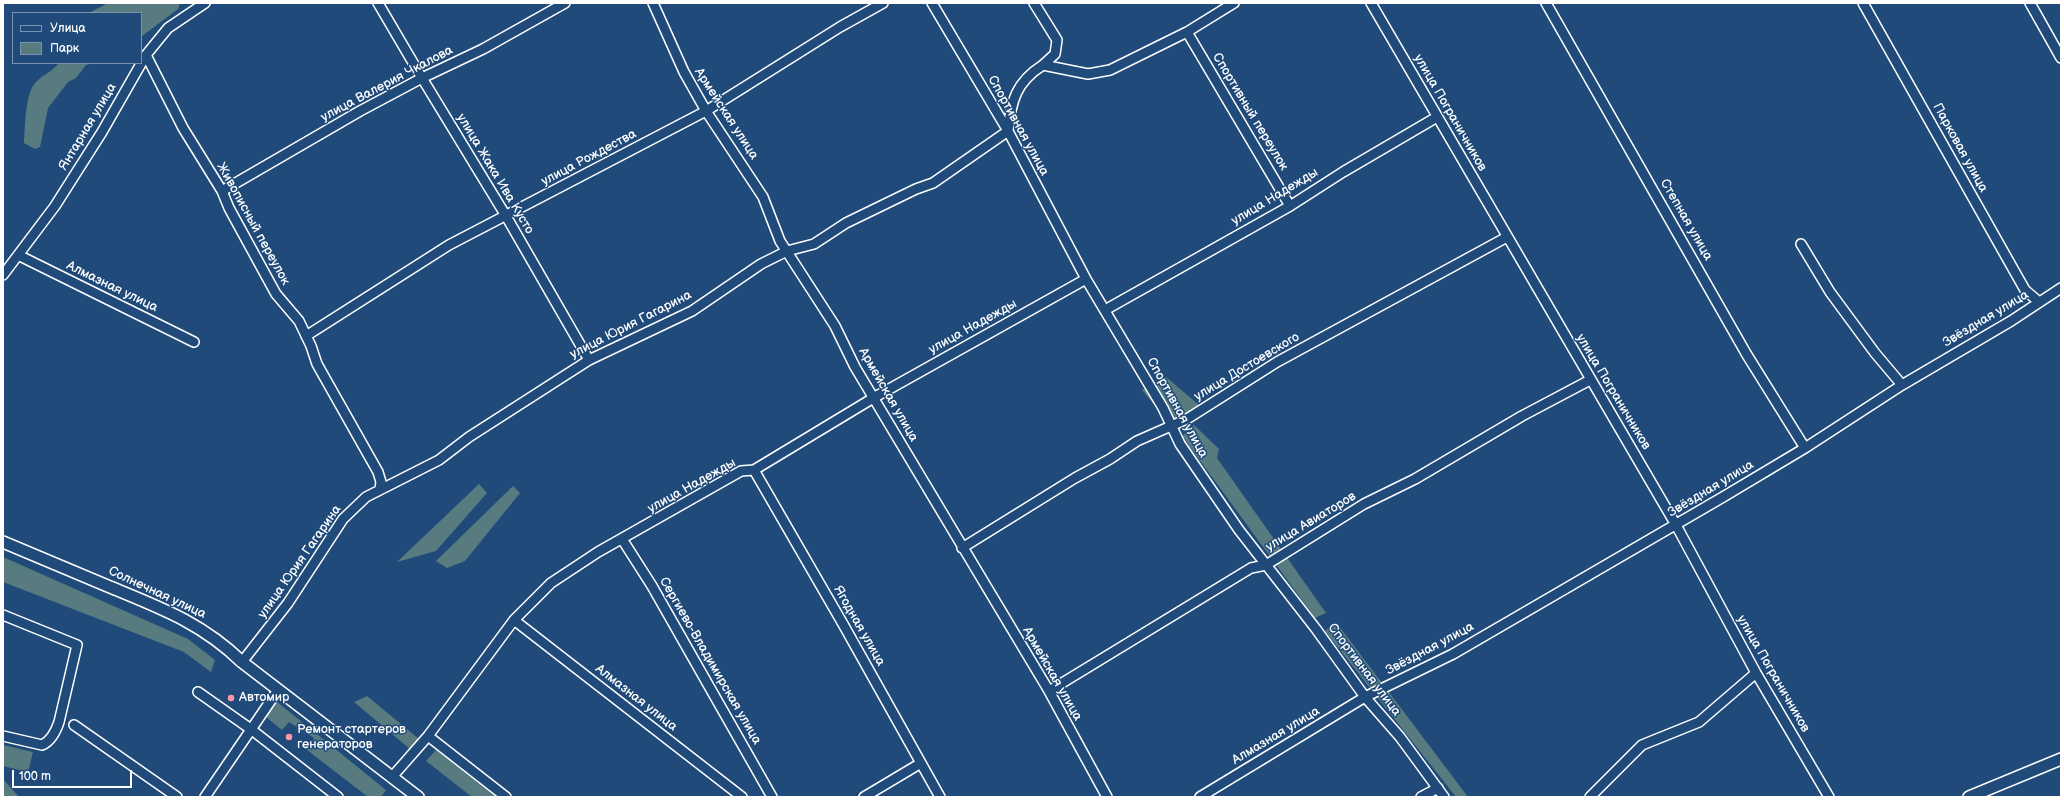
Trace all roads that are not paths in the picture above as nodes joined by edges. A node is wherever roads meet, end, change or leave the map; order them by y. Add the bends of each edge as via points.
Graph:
1 (205, 3) edge
2 (378, 3) edge
3 (565, 3) edge
4 (653, 3) edge
5 (883, 3) edge
6 (932, 3) edge
7 (1034, 3) edge
8 (1234, 3) edge
9 (1370, 3) edge
10 (1546, 3) edge
11 (1862, 3) edge
12 (2030, 3) edge
13 (1187, 32) junction
14 (146, 55) junction
15 (2061, 58) edge
16 (142, 62) edge
17 (141, 64) edge
18 (1043, 65) junction
19 (422, 78) junction
20 (706, 111) junction
21 (1437, 117) junction
22 (1008, 131) junction
23 (222, 191) junction
24 (1290, 206) junction
25 (506, 216) junction
26 (1507, 237) junction
27 (1801, 244) dead end
28 (787, 251) junction
29 (18, 255) junction
30 (3, 275) edge
31 (1086, 279) junction
32 (2061, 288) edge
33 (2039, 302) junction
34 (1105, 310) junction
35 (306, 336) junction
36 (194, 342) dead end
37 (589, 360) junction
38 (1590, 380) junction
39 (1902, 385) junction
40 (874, 397) junction
41 (1170, 426) junction
42 (1805, 448) junction
43 (754, 470) junction
44 (380, 489) junction
45 (1676, 525) junction
46 (622, 539) junction
47 (3, 542) edge
48 (962, 548) junction
49 (1266, 564) junction
50 (3, 615) edge
51 (514, 620) junction
52 (242, 662) junction
53 (1756, 673) junction
54 (278, 690) junction
55 (1049, 691) junction
56 (198, 692) dead end
57 (1365, 697) junction
58 (74, 725) dead end
59 (252, 730) junction
60 (3, 736) edge
61 (428, 736) junction
62 (2061, 759) edge
63 (921, 763) junction
64 (392, 777) junction
65 (1438, 788) junction
66 (177, 797) edge
67 (205, 797) edge
68 (338, 797) edge
69 (418, 797) edge
70 (506, 797) edge
71 (742, 797) edge
72 (772, 797) edge
73 (864, 797) edge
74 (940, 797) edge
75 (1107, 797) edge
76 (1200, 797) edge
77 (1421, 797) edge
78 (1444, 797) edge
79 (1590, 797) edge
80 (1829, 797) edge
81 (1969, 797) edge

1 - 14 street, Янтарная улица via 168,28
2 - 19 street, улица Жака Ива Кусто
3 - 19 street, улица Валерия Чкалова via 483,49
4 - 20 street, Армейская улица via 684,72
5 - 20 street, улица Рождества
6 - 22 street, Спортивная улица
7 - 18 street via 1057,40 1055,54
8 - 13 street
9 - 21 street, улица Пограничников
10 - 42 street, Степная улица via 1747,354
11 - 33 street, Парковая улица via 2025,290
12 - 15 street
13 - 18 street via 1110,70 1088,74
13 - 24 street, Спортивный переулок
14 - 16 street, Янтарная улица
14 - 23 street, Живописный переулок via 183,128
17 - 29 street, Янтарная улица via 60,200
18 - 22 street via 1030,73 1016,91 1009,115
19 - 23 street, улица Валерия Чкалова
19 - 25 street, улица Жака Ива Кусто
20 - 25 street, улица Рождества
20 - 28 street, Армейская улица via 763,197 780,241
21 - 24 street, улица Надежды
21 - 26 street, улица Пограничников
22 - 28 street, улица Юрия Гагарина via 933,183 916,188 846,223 814,244
22 - 31 street, Спортивная улица
23 - 35 street, Живописный переулок via 276,294 299,321
24 - 34 street, улица Надежды
25 - 35 street, улица Рождества via 443,249
25 - 37 street, улица Жака Ива Кусто
26 - 38 street, улица Пограничников
26 - 41 street, улица Достоевского via 1277,362 1186,419
27 - 39 street via 1830,292
28 - 37 street, улица Юрия Гагарина via 761,264 692,310
28 - 40 street, Армейская улица via 835,326 855,367
29 - 30 street, Янтарная улица
29 - 36 street, Алмазная улица
31 - 34 street, Спортивная улица
31 - 40 street, улица Надежды
32 - 33 street, Звёздная улица
33 - 39 street, Звёздная улица
34 - 41 street, Спортивная улица via 1163,408
35 - 44 street, Живописный переулок via 317,364 378,472
37 - 44 street, улица Юрия Гагарина via 469,437 439,460
38 - 45 street, улица Пограничников
38 - 49 street, улица Авиаторов via 1364,504
39 - 42 street, Звёздная улица
40 - 43 street, улица Надежды
40 - 48 street, Армейская улица
41 - 48 street, улица Достоевского via 1137,441
41 - 49 street, Спортивная улица via 1239,530
42 - 45 street, Звёздная улица
43 - 46 street, улица Надежды via 741,471
43 - 63 street, Ягодная улица
44 - 52 street, улица Юрия Гагарина via 366,497 344,519 288,603
45 - 53 street, улица Пограничников
45 - 57 street, Звёздная улица via 1453,654
46 - 51 street, улица Надежды via 551,583
46 - 72 street, Сергиево-Владимирская улица via 652,586
47 - 52 street, Солнечная улица via 200,627
48 - 55 street, Армейская улица
49 - 55 street, улица Авиаторов via 1251,568
49 - 57 street, Спортивная улица
50 - 60 street via 77,645 54,734 42,745
51 - 61 street, улица Надежды
51 - 71 street, Алмазная улица
52 - 54 street, Солнечная улица
53 - 79 street via 1699,722 1642,745
53 - 80 street, улица Пограничников
54 - 59 street
54 - 64 street, Солнечная улица
55 - 75 street, Армейская улица
56 - 59 street
57 - 65 street, Спортивная улица via 1400,737
57 - 76 street, Алмазная улица
58 - 66 street
59 - 67 street
59 - 68 street
61 - 64 street, улица Надежды
61 - 70 street
62 - 81 street
63 - 73 street
63 - 74 street, Ягодная улица
64 - 69 street, Солнечная улица
65 - 77 street
65 - 78 street, Спортивная улица

